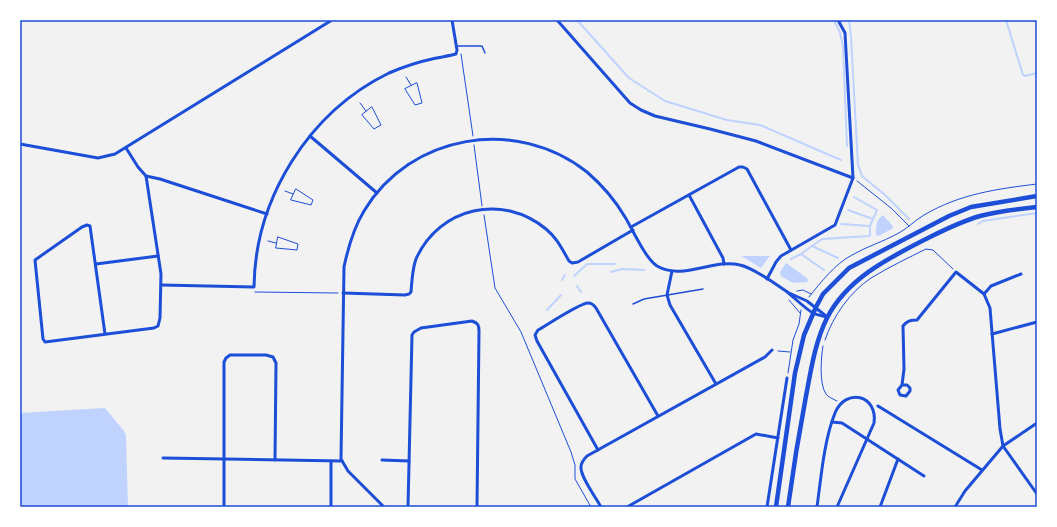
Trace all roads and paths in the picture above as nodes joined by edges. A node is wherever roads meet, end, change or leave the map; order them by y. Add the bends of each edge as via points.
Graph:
1 (332, 20) edge
2 (452, 20) edge
3 (557, 20) edge
4 (838, 20) edge
5 (458, 46) junction
6 (485, 53) dead end
7 (406, 77) dead end
8 (411, 86) junction
9 (360, 103) dead end
10 (367, 111) junction
11 (310, 136) junction
12 (474, 140) junction
13 (20, 144) edge
14 (126, 148) junction
15 (146, 176) junction
16 (853, 178) junction
17 (285, 191) dead end
18 (377, 192) junction
19 (293, 194) junction
20 (689, 195) junction
21 (1037, 196) edge
22 (1037, 207) edge
23 (483, 209) junction
24 (267, 214) junction
25 (909, 226) dead end
26 (632, 229) junction
27 (268, 241) dead end
28 (277, 243) junction
29 (791, 250) junction
30 (158, 256) junction
31 (96, 264) junction
32 (724, 264) junction
33 (672, 271) junction
34 (956, 272) junction
35 (1021, 274) dead end
36 (767, 279) junction
37 (161, 285) junction
38 (703, 289) dead end
39 (816, 289) dead end
40 (785, 291) junction
41 (255, 292) dead end
42 (343, 293) junction
43 (667, 294) junction
44 (811, 294) dead end
45 (824, 294) junction
46 (984, 294) junction
47 (836, 303) junction
48 (633, 304) dead end
49 (816, 307) junction
50 (842, 308) junction
51 (813, 313) junction
52 (828, 317) junction
53 (1037, 322) edge
54 (105, 334) junction
55 (992, 334) junction
56 (772, 350) joint
57 (791, 352) junction
58 (787, 378) joint
59 (716, 384) junction
60 (902, 385) junction
61 (840, 404) junction
62 (878, 406) dead end
63 (658, 416) junction
64 (832, 422) junction
65 (1037, 423) edge
66 (778, 438) junction
67 (867, 439) junction
68 (1003, 446) junction
69 (598, 450) junction
70 (163, 458) dead end
71 (224, 459) junction
72 (898, 459) junction
73 (275, 460) junction
74 (382, 460) dead end
75 (331, 461) junction
76 (342, 461) junction
77 (409, 461) junction
78 (982, 470) junction
79 (924, 476) dead end
80 (1036, 491) edge
81 (224, 507) edge
82 (331, 507) edge
83 (384, 507) edge
84 (408, 507) edge
85 (477, 507) edge
86 (591, 507) edge
87 (601, 507) edge
88 (627, 507) edge
89 (767, 507) edge
90 (776, 507) edge
91 (788, 507) edge
92 (817, 507) edge
93 (837, 507) edge
94 (880, 507) edge
95 (955, 507) edge

1 - 14 street
2 - 5 street
3 - 16 street via 630,103 641,110 655,116 756,142
4 - 16 street via 845,33
5 - 6 lane via 482,46
5 - 11 street via 454,54 403,67 366,86 343,103
5 - 12 path
7 - 8 path
8 - 8 path via 417,83 422,103 415,105 405,88
9 - 10 path
10 - 10 path via 372,107 381,125 374,129 362,115
11 - 18 street
11 - 24 street via 286,170
12 - 18 street via 443,147 412,161
12 - 23 path
12 - 26 street via 524,142 567,159 606,190
13 - 14 street via 98,158
14 - 15 street
15 - 24 street via 160,178
15 - 30 street
16 - 25 path
16 - 29 street via 835,225
17 - 19 path
18 - 42 street via 361,216 350,242 344,267
19 - 19 path via 296,189 313,200 311,206 291,200
20 - 26 street
20 - 29 street via 743,167
20 - 32 street
21 - 45 main road via 971,207 949,216 849,268
22 - 47 main road via 980,216 959,223 876,266 852,284
23 - 26 street via 512,211 535,221 555,238 572,263 578,262
23 - 42 street via 455,217 431,237 416,259 409,294
23 - 86 path via 494,288 521,332 571,452 575,465 575,479
24 - 37 street via 257,251 254,287
26 - 33 street via 649,259 660,267
27 - 28 path
28 - 28 path via 278,237 298,244 296,250 276,248
29 - 36 street via 776,262
30 - 31 street
30 - 37 street
31 - 54 street
31 - 54 street via 89,225 82,227 35,260 43,339 47,342
32 - 33 street
32 - 36 street via 741,265
33 - 43 street
34 - 46 street
34 - 50 path via 933,250 926,249 870,279
34 - 60 street via 917,320 906,322 903,326
35 - 46 street via 991,286
36 - 40 street
37 - 54 street via 158,326
38 - 43 lane
39 - 45 path
40 - 44 path via 804,290
40 - 49 street
40 - 51 street
40 - 57 path via 800,314
41 - 42 path
42 - 76 street
43 - 48 lane
43 - 59 street via 670,305
45 - 49 main road
46 - 55 street via 990,308
47 - 50 path
47 - 52 main road
49 - 51 main road
49 - 52 street
50 - 61 path via 830,325 823,344 822,356 825,393
51 - 52 street
51 - 90 main road via 804,335 796,373
52 - 91 main road via 820,334 810,372 795,449
53 - 55 street
55 - 68 street
56 - 57 path
56 - 59 street via 765,357
57 - 58 path
58 - 66 street
59 - 63 street
60 - 60 street via 910,388 906,396 898,392
61 - 64 street
61 - 67 street via 857,397 868,401 875,417
62 - 78 street
63 - 69 street
63 - 69 street via 594,305 584,304 559,318 538,330 536,338
64 - 67 street via 842,423
64 - 92 street
65 - 68 street
66 - 88 street via 756,434
66 - 89 street
67 - 72 street
67 - 93 street
68 - 78 street
68 - 80 street
69 - 87 street via 582,461 581,468
70 - 71 street
71 - 73 street
71 - 73 street via 224,360 233,354 266,355 273,357 276,363
71 - 81 street
72 - 79 street
72 - 94 street
73 - 75 street
74 - 77 street
75 - 76 street
75 - 82 street
76 - 83 street via 348,471
77 - 84 street
77 - 85 street via 412,335 421,328 476,322
78 - 95 street

